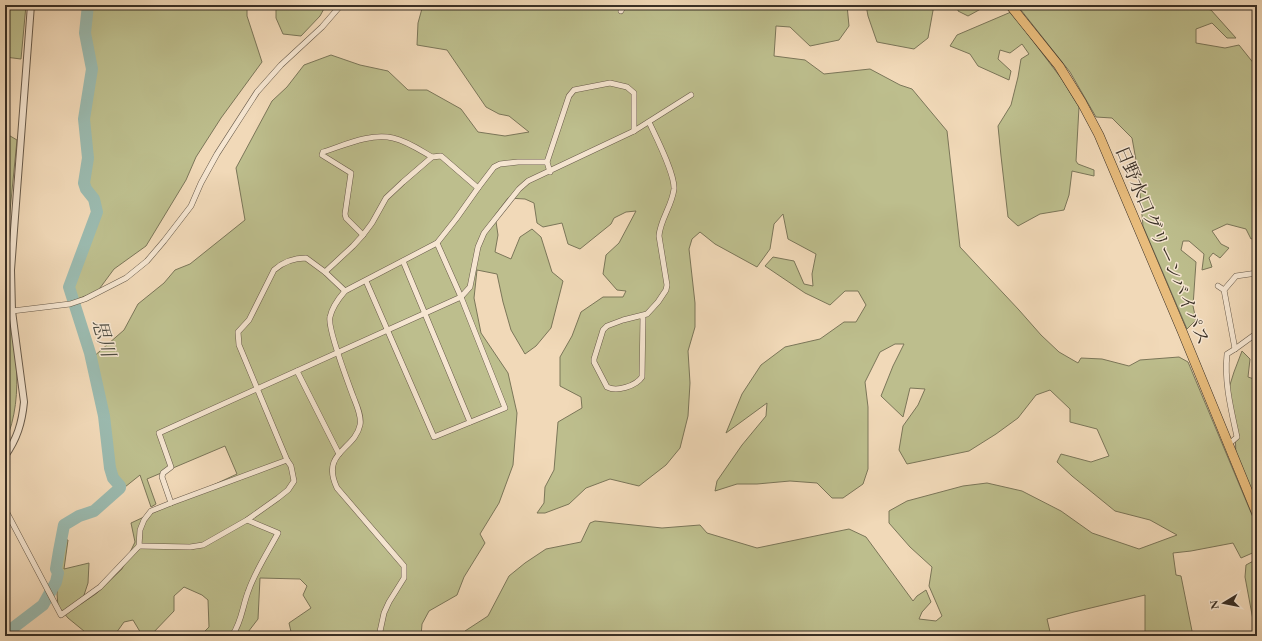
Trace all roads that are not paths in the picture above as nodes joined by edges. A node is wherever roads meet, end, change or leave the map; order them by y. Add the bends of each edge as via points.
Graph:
1 (31, 5) edge
2 (341, 5) edge
3 (624, 5) edge
4 (1010, 5) edge
5 (621, 11) dead end
6 (691, 95) dead end
7 (649, 122) junction
8 (634, 131) junction
9 (432, 157) junction
10 (547, 162) junction
11 (550, 172) junction
12 (478, 188) junction
13 (363, 234) junction
14 (437, 243) junction
15 (403, 261) junction
16 (325, 272) junction
17 (1257, 273) edge
18 (366, 281) junction
19 (1218, 286) dead end
20 (1224, 290) junction
21 (345, 291) junction
22 (461, 297) junction
23 (12, 311) junction
24 (425, 314) junction
25 (643, 316) junction
26 (388, 330) junction
27 (1257, 333) edge
28 (1235, 349) junction
29 (338, 353) junction
30 (297, 371) junction
31 (258, 389) junction
32 (470, 422) junction
33 (1228, 445) junction
34 (339, 454) junction
35 (5, 456) edge
36 (287, 460) junction
37 (171, 503) junction
38 (5, 509) edge
39 (1257, 514) edge
40 (247, 520) junction
41 (139, 546) junction
42 (232, 636) edge
43 (379, 636) edge

1 - 23 street via 12,241
2 - 23 street via 257,92 217,154 191,206 147,261 126,278 92,297 70,304
3 - 5 street
4 - 33 highway, 日野水口グリーンバイパス via 1059,66 1099,135
6 - 7 street
7 - 8 street
7 - 25 street via 673,178 674,188 659,230 666,290
8 - 10 street via 633,91 610,83 574,90 569,96
8 - 11 street
9 - 12 street via 441,156
9 - 13 street via 386,198
9 - 13 street via 400,140 383,136 357,140 323,152 322,155 351,173 345,214
10 - 11 street
10 - 12 street via 500,164 494,167
11 - 22 street via 528,181 519,189 484,233 478,246 470,287
12 - 14 street
13 - 16 street
14 - 15 street
14 - 22 street
15 - 18 street
15 - 24 street
16 - 21 street
16 - 31 street via 306,258 280,265 274,270 249,320 238,332 239,345
17 - 20 street via 1236,276
18 - 21 street
18 - 26 street
19 - 20 street
20 - 28 street
21 - 29 street via 330,317
22 - 24 street
22 - 32 street via 505,408
23 - 35 street via 24,402 17,436
24 - 26 street
24 - 32 street
25 - 25 street via 642,378 622,388 610,389 594,362 603,330 623,320
26 - 29 street
26 - 32 street via 434,437
27 - 28 street
28 - 33 street via 1227,354 1225,368 1228,400 1238,437
29 - 30 street
29 - 34 street via 358,408 361,424 357,434
30 - 31 street
30 - 34 street
31 - 36 street
31 - 37 street via 159,433 172,467 163,473 162,477
33 - 39 highway, 日野水口グリーンバイパス
34 - 43 street via 333,465 332,474 337,488 404,566 405,576 384,613
36 - 37 street
36 - 40 street via 294,481 291,486
37 - 41 street via 151,511 144,520 140,530
38 - 41 street via 61,615 100,587
40 - 41 street via 202,545
40 - 42 street via 278,533 254,577 240,624

